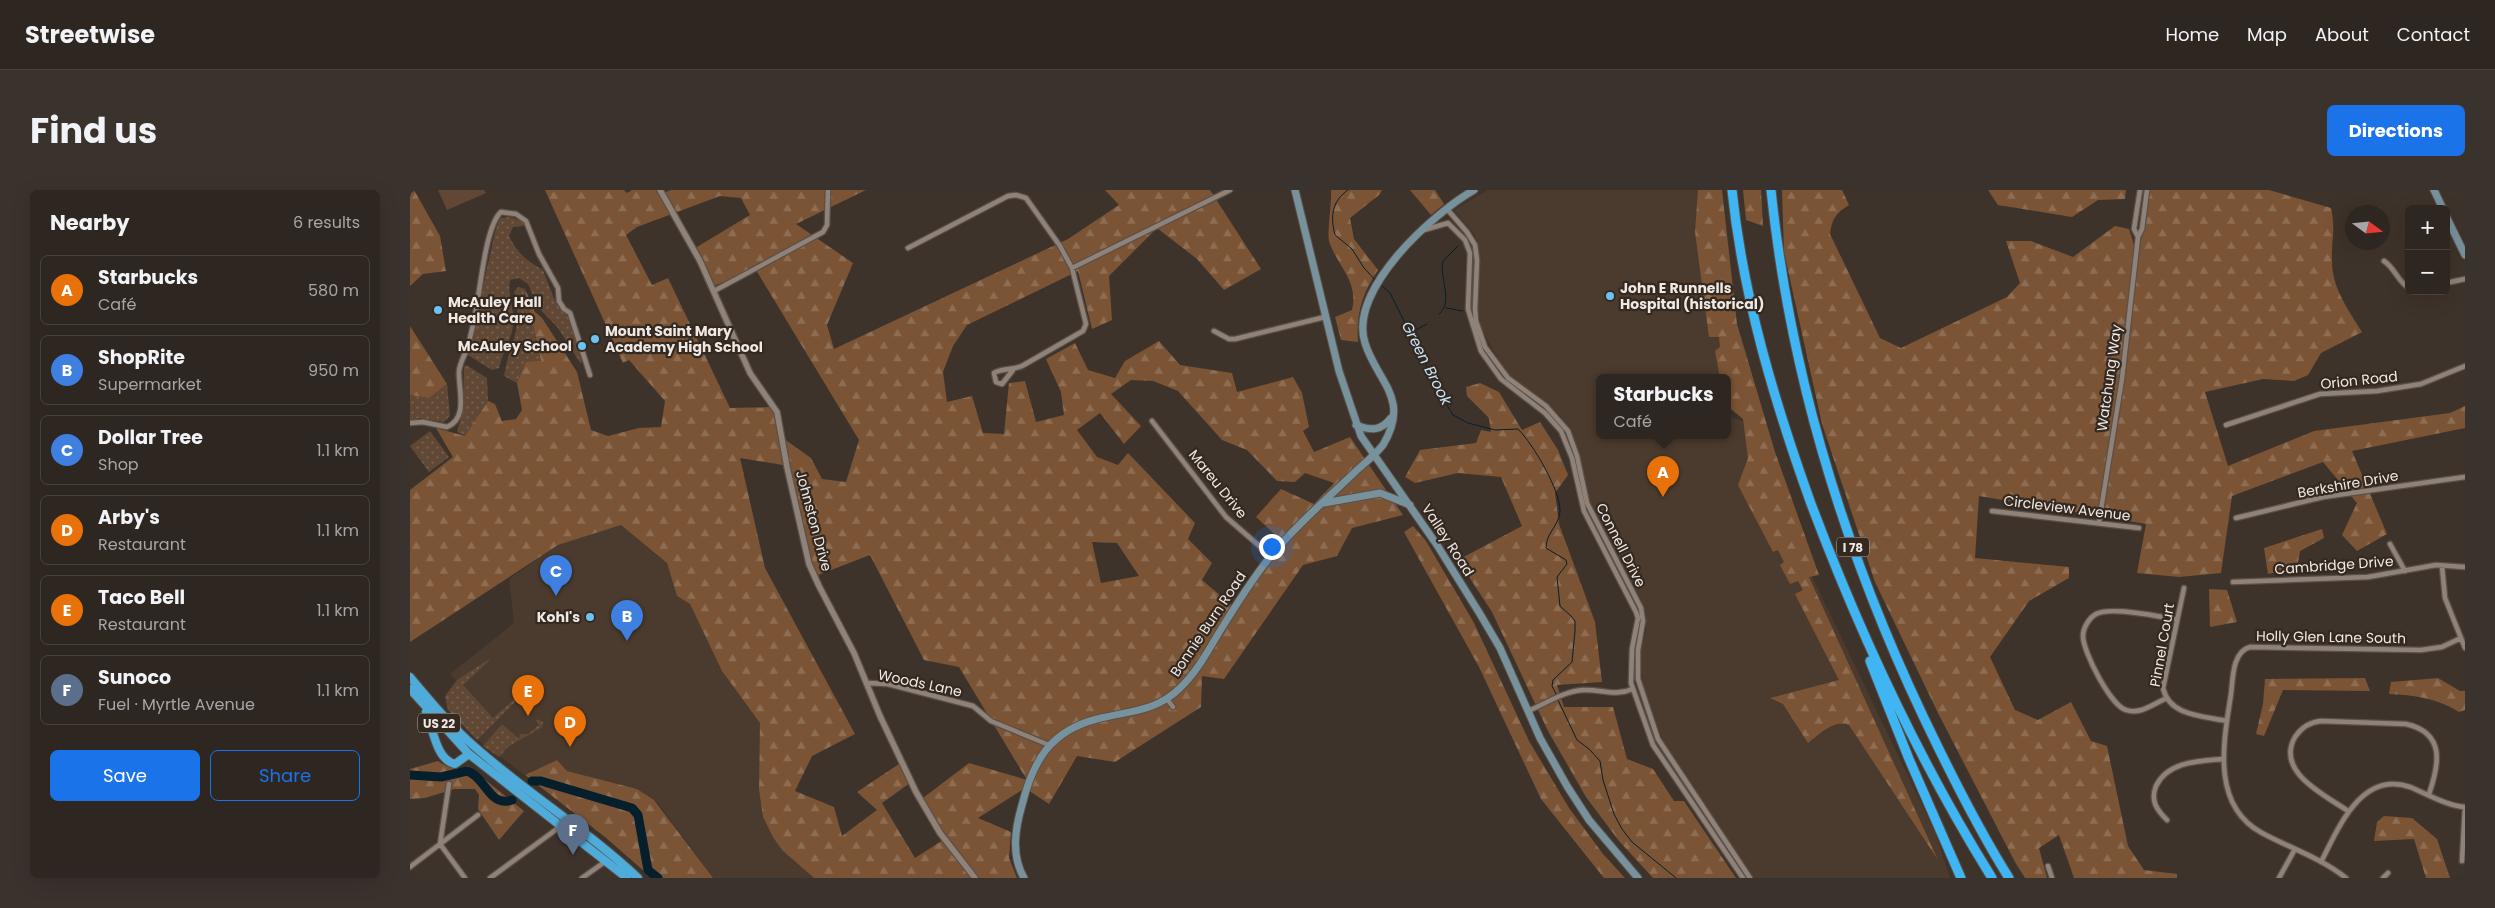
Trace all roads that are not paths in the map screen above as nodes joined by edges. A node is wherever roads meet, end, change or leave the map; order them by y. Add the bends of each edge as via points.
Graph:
1 (660, 190) edge
2 (828, 190) edge
3 (1230, 190) edge
4 (1295, 190) edge
5 (1474, 190) edge
6 (1732, 190) edge
7 (1771, 190) edge
8 (2140, 190) edge
9 (2147, 190) edge
10 (2434, 190) edge
11 (2441, 205) edge
12 (1447, 209) junction
13 (2450, 224) edge
14 (1423, 230) junction
15 (2138, 237) junction
16 (908, 248) dead end
17 (2465, 254) edge
18 (2384, 262) dead end
19 (1072, 268) junction
20 (2465, 279) edge
21 (2450, 282) edge
22 (2405, 285) edge
23 (714, 291) junction
24 (1325, 317) junction
25 (1214, 331) dead end
26 (2465, 366) edge
27 (1013, 370) dead end
28 (589, 373) dead end
29 (1392, 416) junction
30 (1152, 421) dead end
31 (410, 423) edge
32 (1356, 425) junction
33 (2226, 425) dead end
34 (1374, 455) junction
35 (2465, 477) edge
36 (1323, 503) junction
37 (1411, 505) junction
38 (1992, 511) dead end
39 (1591, 518) junction
40 (2236, 518) dead end
41 (2099, 522) junction
42 (2139, 528) dead end
43 (2390, 544) dead end
44 (1271, 556) junction
45 (2442, 566) junction
46 (2465, 567) edge
47 (2405, 571) junction
48 (2233, 582) dead end
49 (2184, 588) dead end
50 (2176, 619) junction
51 (2461, 638) junction
52 (1866, 640) junction
53 (2465, 648) edge
54 (410, 677) edge
55 (866, 683) junction
56 (410, 689) edge
57 (1633, 689) junction
58 (1167, 699) junction
59 (2165, 699) junction
60 (424, 706) junction
61 (1173, 707) dead end
62 (1528, 711) junction
63 (2227, 721) junction
64 (1049, 745) junction
65 (469, 754) junction
66 (2223, 759) junction
67 (449, 784) dead end
68 (2428, 794) junction
69 (2465, 807) edge
70 (2348, 810) junction
71 (478, 816) dead end
72 (2167, 820) dead end
73 (561, 826) junction
74 (440, 844) junction
75 (2294, 849) junction
76 (606, 861) junction
77 (2462, 861) dead end
78 (2321, 862) junction
79 (2048, 866) dead end
80 (410, 868) edge
81 (2388, 873) dead end
82 (464, 878) edge
83 (490, 878) edge
84 (582, 878) edge
85 (627, 878) edge
86 (638, 878) edge
87 (975, 878) edge
88 (1024, 878) edge
89 (1638, 878) edge
90 (1743, 878) edge
91 (1750, 878) edge
92 (1961, 878) edge
93 (1992, 878) edge
94 (2008, 878) edge
95 (2052, 878) edge
96 (2279, 878) edge
97 (2346, 878) edge
98 (2383, 878) edge

1 - 23 street, Johnston Drive
2 - 23 street via 823,232
3 - 19 street
4 - 24 main road, Valley Road
5 - 12 main road
6 - 52 highway, I 78 via 1756,332 1777,404 1824,536
7 - 94 highway, I 78 via 1779,262 1793,335 1827,466 1849,535 1919,709 1970,813
8 - 15 street, Watchung Way via 2134,229
9 - 15 street, Watchung Way
10 - 11 main road
12 - 14 main road
12 - 39 street, Connell Drive via 1475,245 1476,321 1485,347 1508,378 1546,406 1568,431
13 - 17 main road
14 - 29 main road via 1381,277 1365,306 1363,333 1369,352 1391,393
14 - 39 street, Connell Drive via 1448,223 1465,240 1471,261 1468,309 1481,351 1501,379 1545,413 1561,431 1572,458 1578,494
15 - 41 street, Watchung Way via 2122,379
16 - 19 street via 955,221 1016,195 1028,201
18 - 22 street
19 - 27 street via 1086,320 1085,329
20 - 21 street
23 - 55 street, Johnston Drive via 750,373 777,412 809,564
24 - 25 street via 1235,339
24 - 32 main road, Valley Road
26 - 33 street, Orion Road via 2421,384 2377,391 2320,394
28 - 31 street via 570,313 558,301 558,288 526,221 508,212 497,216 481,271 476,314 459,370 458,417 447,426
29 - 32 main road via 1376,429
29 - 34 main road, Bonnie Burn Road via 1386,439
30 - 44 street, Mareu Drive via 1226,516
32 - 34 main road, Valley Road
34 - 36 main road, Bonnie Burn Road
34 - 37 main road, Valley Road
35 - 40 street, Berkshire Drive via 2323,497
36 - 37 main road via 1380,493
36 - 44 main road, Bonnie Burn Road
37 - 62 main road, Valley Road via 1500,648
38 - 41 street, Circleview Avenue
39 - 57 street, Connell Drive via 1636,612 1631,667
39 - 91 street, Connell Drive via 1641,608 1643,621 1638,679 1658,739
41 - 42 street, Circleview Avenue
43 - 47 street
44 - 58 main road, Bonnie Burn Road via 1242,595 1197,668
45 - 46 street, Cambridge Drive
45 - 47 street, Cambridge Drive
45 - 51 street via 2445,598
47 - 48 street, Cambridge Drive via 2368,576
49 - 50 street, Pinnel Court
50 - 59 street, Pinnel Court via 2163,688
50 - 59 street via 2108,612 2096,614 2084,628 2086,649 2111,698 2120,708 2135,712
51 - 53 street
51 - 63 street, Holly Glen Lane South via 2442,647 2421,650 2250,647 2242,651 2237,660
52 - 92 highway via 1868,654 1894,722
52 - 93 highway, I 78 via 1930,769
54 - 86 highway, US 22 via 461,734
55 - 64 street, Woods Lane via 888,684 973,706 991,721
55 - 87 street, Johnston Drive via 920,797 954,854
56 - 60 highway, US 22
57 - 62 street via 1614,694 1580,690
57 - 90 street, Connell Drive via 1654,745
58 - 61 street
58 - 64 main road, Bonnie Burn Road via 1141,711 1076,726
59 - 63 street, Pinnel Court via 2176,709
60 - 65 highway, US 22
60 - 65 highway via 439,752 445,760 455,764
62 - 89 main road, Valley Road via 1567,786 1590,820
63 - 66 street, Holly Glen Lane South
64 - 88 main road, Bonnie Burn Road via 1031,773 1018,817 1016,852
65 - 73 highway, US 22
66 - 72 street via 2186,764 2164,774 2155,790 2154,800 2156,809
66 - 75 street, Holly Glen Lane South via 2230,794 2246,819 2260,832
67 - 74 street
68 - 69 street
68 - 70 street via 2407,786 2388,786 2365,795
68 - 70 street via 2438,757 2433,742 2418,728 2406,724 2311,723 2299,731 2292,743 2293,766 2303,779
69 - 77 street
70 - 78 street
71 - 74 street
73 - 76 highway, US 22
73 - 83 street
74 - 80 street
74 - 82 street
75 - 78 street, Holly Glen Lane South
75 - 96 street
76 - 84 street
76 - 85 highway, US 22
78 - 97 street, Holly Glen Lane South
79 - 95 street
81 - 98 street

